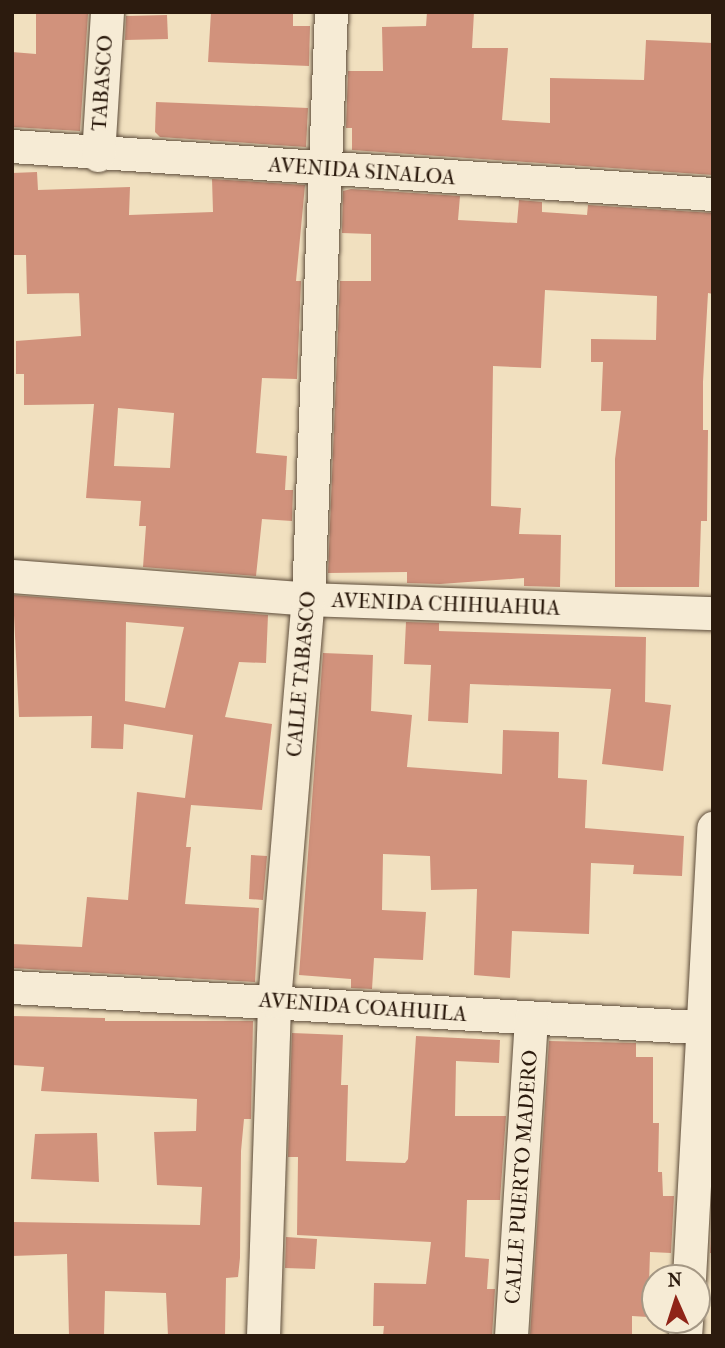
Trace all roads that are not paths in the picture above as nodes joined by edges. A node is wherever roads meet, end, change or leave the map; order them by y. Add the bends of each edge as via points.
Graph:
1 (107, 12) edge
2 (331, 12) edge
3 (12, 146) edge
4 (97, 155) junction
5 (322, 168) junction
6 (713, 194) edge
7 (12, 576) edge
8 (308, 599) junction
9 (713, 613) edge
10 (713, 828) edge
11 (12, 987) edge
12 (274, 1001) junction
13 (531, 1019) junction
14 (708, 1028) edge
15 (689, 1264) edge
16 (263, 1336) edge
17 (511, 1336) edge

1 - 4 street, TABASCO
2 - 5 street, CALLE TABASCO
3 - 4 street, AVENIDA SINALOA
4 - 5 street, AVENIDA SINALOA
5 - 6 street, AVENIDA SINALOA
5 - 8 street, CALLE TABASCO
7 - 8 street, AVENIDA CHIHUAHUA
8 - 9 street, AVENIDA CHIHUAHUA
8 - 12 street, CALLE TABASCO
10 - 14 street
11 - 12 street, AVENIDA COAHUILA
12 - 13 street, AVENIDA COAHUILA
12 - 16 street, CALLE TABASCO
13 - 14 street, AVENIDA COAHUILA
13 - 17 street, CALLE PUERTO MADERO
14 - 15 street

